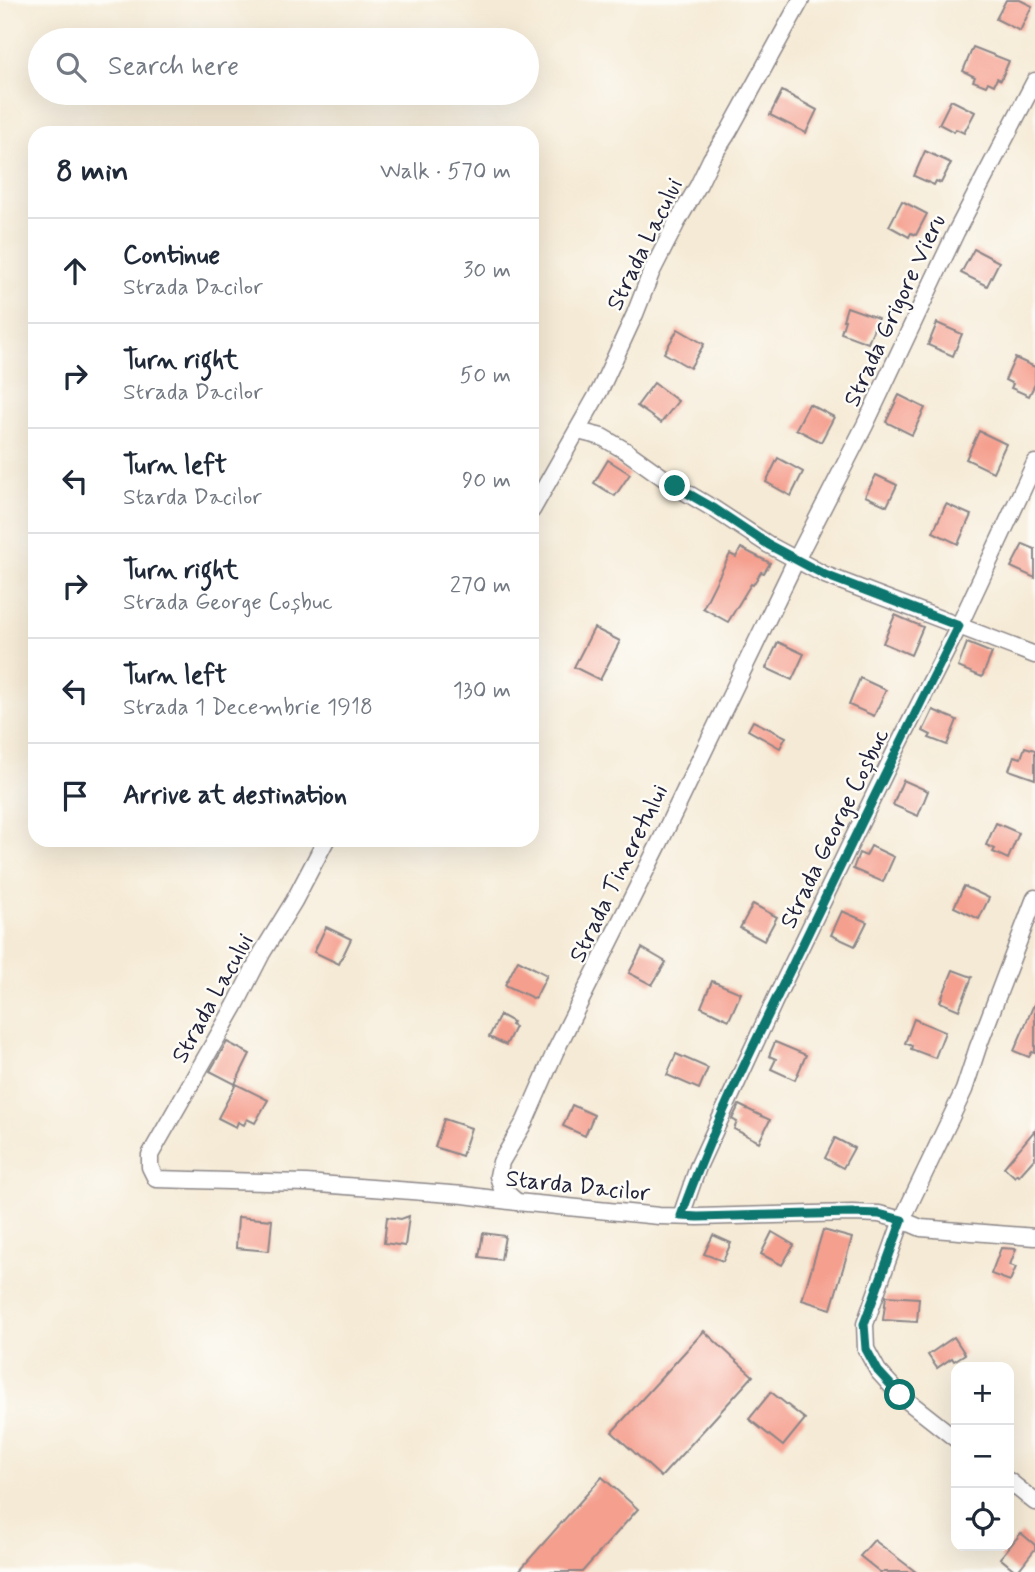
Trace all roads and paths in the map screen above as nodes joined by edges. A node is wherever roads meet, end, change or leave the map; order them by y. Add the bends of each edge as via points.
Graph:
1 (801, 0) edge
2 (1035, 81) edge
3 (578, 431) junction
4 (1035, 463) edge
5 (539, 498) edge
6 (796, 560) junction
7 (959, 626) junction
8 (1035, 655) edge
9 (322, 847) edge
10 (1035, 898) edge
11 (501, 1162) junction
12 (156, 1179) joint
13 (464, 1195) junction
14 (517, 1202) junction
15 (681, 1216) junction
16 (902, 1220) junction
17 (1035, 1237) edge
18 (951, 1435) edge
19 (1014, 1485) edge
20 (1035, 1502) edge

1 - 3 street, Strada Lacului via 677,222
2 - 6 street, Strada Grigore Vieru
3 - 5 street, Strada Lacului
3 - 6 street via 602,437 626,451
4 - 7 street, Strada George Coșbuc
6 - 7 street
6 - 11 street, Strada Tineretului via 525,1121
7 - 8 street
7 - 15 street, Strada George Coșbuc via 775,1000 698,1167
9 - 12 street, Strada Lacului via 150,1155
10 - 16 street via 964,1090
11 - 13 street, Strada Tineretului via 484,1185
11 - 14 street via 498,1176 502,1189
12 - 13 street, Starda Dacilor via 306,1183
13 - 14 street, Starda Dacilor
14 - 15 street, Starda Dacilor
15 - 16 street, Starda Dacilor via 852,1213
16 - 17 street, Starda Dacilor via 921,1228
16 - 18 street via 864,1324 866,1349 900,1395
19 - 20 street

